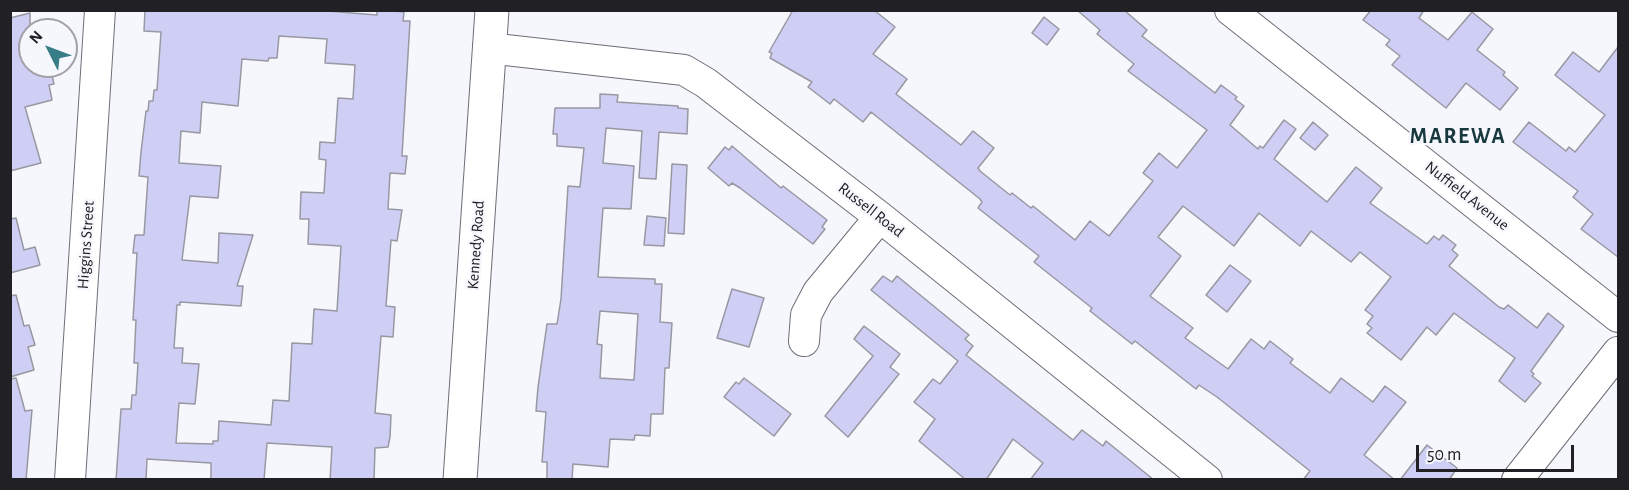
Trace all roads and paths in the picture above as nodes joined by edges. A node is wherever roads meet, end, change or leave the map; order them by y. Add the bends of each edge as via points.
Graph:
1 (100, 10) edge
2 (492, 10) edge
3 (1230, 10) edge
4 (488, 48) junction
5 (880, 217) junction
6 (1618, 317) edge
7 (804, 341) dead end
8 (1618, 352) edge
9 (70, 480) edge
10 (460, 480) edge
11 (1207, 480) edge
12 (1517, 480) edge

1 - 9 street, Higgins Street
2 - 4 main road, Kennedy Road
3 - 6 street, Nuffield Avenue
4 - 5 street, Russell Road via 684,70
4 - 10 main road, Kennedy Road
5 - 7 street via 818,292 806,315
5 - 11 street, Russell Road
8 - 12 street

